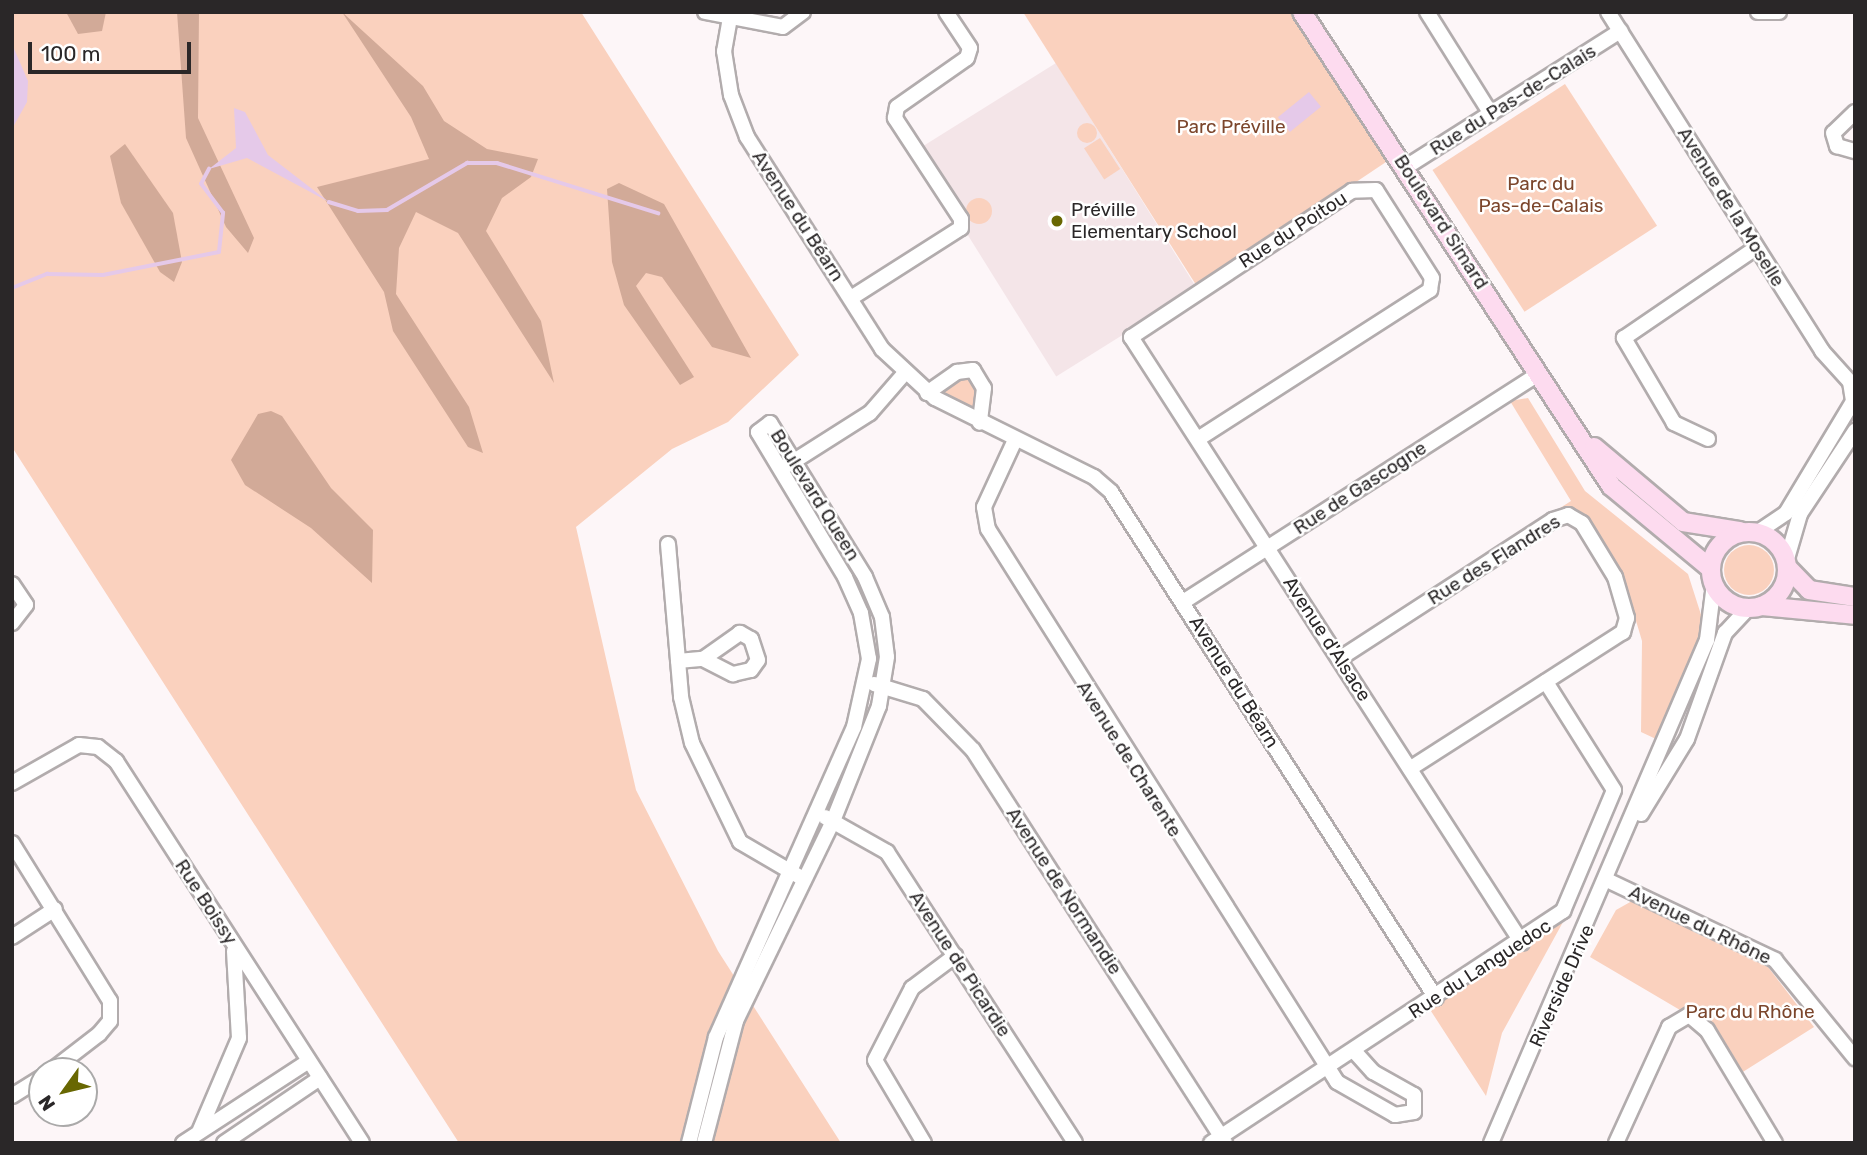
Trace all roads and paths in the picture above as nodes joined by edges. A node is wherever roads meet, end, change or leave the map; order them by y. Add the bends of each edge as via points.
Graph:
1 (705, 12) edge
2 (803, 12) edge
3 (946, 12) edge
4 (1302, 12) edge
5 (1427, 12) edge
6 (1608, 12) edge
7 (1758, 12) edge
8 (1779, 12) edge
9 (731, 14) edge
10 (1620, 31) junction
11 (1855, 111) edge
12 (1491, 114) junction
13 (1855, 151) edge
14 (1406, 167) junction
15 (1756, 248) junction
16 (851, 298) junction
17 (1131, 337) joint
18 (1538, 374) junction
19 (903, 375) junction
20 (927, 393) junction
21 (1853, 404) edge
22 (980, 423) junction
23 (1855, 431) edge
24 (1579, 433) junction
25 (1198, 439) junction
26 (1708, 439) dead end
27 (1015, 440) junction
28 (795, 461) junction
29 (781, 470) junction
30 (1752, 531) junction
31 (668, 544) dead end
32 (1268, 547) junction
33 (1787, 565) junction
34 (1712, 576) junction
35 (12, 584) edge
36 (1855, 597) edge
37 (1183, 602) junction
38 (1753, 608) junction
39 (1855, 615) edge
40 (12, 624) edge
41 (703, 659) dead end
42 (1339, 659) junction
43 (678, 661) junction
44 (866, 682) junction
45 (1546, 682) junction
46 (883, 686) junction
47 (1410, 769) junction
48 (12, 783) edge
49 (817, 814) junction
50 (833, 821) junction
51 (1631, 830) junction
52 (12, 843) edge
53 (798, 876) junction
54 (1609, 881) junction
55 (55, 909) junction
56 (12, 937) edge
57 (1522, 943) junction
58 (233, 944) junction
59 (955, 956) junction
60 (742, 992) junction
61 (1437, 998) junction
62 (1855, 1037) edge
63 (1839, 1041) junction
64 (1354, 1051) junction
65 (72, 1057) edge
66 (1855, 1058) edge
67 (309, 1061) junction
68 (1328, 1068) junction
69 (320, 1078) junction
70 (28, 1086) edge
71 (12, 1096) edge
72 (203, 1137) edge
73 (1219, 1140) edge
74 (183, 1143) edge
75 (224, 1143) edge
76 (362, 1143) edge
77 (689, 1143) edge
78 (704, 1143) edge
79 (924, 1143) edge
80 (1075, 1143) edge
81 (1491, 1143) edge
82 (1616, 1143) edge
83 (1775, 1143) edge

1 - 9 street
2 - 9 street via 783,27
3 - 16 street via 970,48 967,58 897,107 895,118 961,219 961,228
4 - 14 main road, Boulevard Simard
5 - 12 street
6 - 10 street, Avenue de la Moselle
7 - 8 street
9 - 16 street, Avenue du Béarn via 724,51 729,84 747,137
10 - 12 street, Rue du Pas-de-Calais
10 - 15 street, Avenue de la Moselle
11 - 13 street via 1833,133 1838,146
12 - 14 street, Rue du Pas-de-Calais
14 - 18 main road, Boulevard Simard
15 - 21 street, Avenue de la Moselle via 1851,384
15 - 26 street via 1624,338 1674,423
16 - 19 street, Avenue du Béarn
17 - 25 street, Avenue d'Alsace
17 - 25 street, Rue du Poitou via 1352,191 1370,187 1381,196 1432,278 1430,290
18 - 24 main road, Boulevard Simard
18 - 32 street, Rue de Gascogne
19 - 20 street, Avenue du Béarn
19 - 28 street via 870,413
20 - 22 street, Avenue du Béarn
20 - 22 street via 957,372 973,370 984,388
21 - 30 street via 1786,513
22 - 27 street, Avenue du Béarn
23 - 33 street via 1800,514
24 - 30 main road, Boulevard Simard via 1677,518 1707,530
24 - 34 main road, Boulevard Simard via 1619,495
25 - 32 street, Avenue d'Alsace
27 - 37 street, Avenue du Béarn via 1103,484
27 - 68 street, Avenue de Charente via 984,507 988,529
28 - 29 street
28 - 29 street, Boulevard Queen via 770,423 761,426 758,432
28 - 46 street, Boulevard Queen via 881,617 887,657
29 - 44 street, Boulevard Queen via 861,613
30 - 33 main road via 1777,542
30 - 34 main road via 1722,545
31 - 43 street
32 - 37 street, Rue de Gascogne
32 - 42 street, Avenue d'Alsace
33 - 36 main road via 1810,590
33 - 38 main road via 1780,592
34 - 38 main road via 1727,603
34 - 51 street, Riverside Drive via 1707,640
35 - 40 street via 25,612
37 - 61 street, Avenue du Béarn
38 - 39 main road
38 - 51 street, Riverside Drive via 1725,633 1687,740
41 - 43 street
42 - 45 street, Rue des Flandres via 1568,515 1582,523 1615,577 1626,626
42 - 47 street, Avenue d'Alsace
43 - 53 street via 689,735 734,832 754,854
44 - 46 street, Avenue de Normandie
44 - 49 street, Boulevard Queen via 864,702
45 - 47 street, Rue des Flandres
45 - 57 street, Rue du Languedoc via 1615,790 1563,911
46 - 50 street, Boulevard Queen
46 - 73 street, Avenue de Normandie via 923,699 973,750
47 - 57 street, Avenue d'Alsace
48 - 58 street, Rue Boissy via 58,753 98,747 116,761
49 - 50 street, Avenue de Picardie
49 - 53 street, Boulevard Queen
50 - 53 street, Boulevard Queen
50 - 59 street, Avenue de Picardie via 887,852
51 - 54 street, Riverside Drive
52 - 55 street
53 - 60 street, Boulevard Queen
54 - 63 street, Avenue du Rhône via 1775,960
54 - 81 street, Riverside Drive
55 - 56 street
55 - 65 street via 103,981 110,1011 110,1021
57 - 61 street, Rue du Languedoc
58 - 67 street, Rue Boissy
58 - 72 street via 239,1038
59 - 79 street via 912,988 875,1060
59 - 80 street, Avenue de Picardie
60 - 77 street, Boulevard Queen via 709,1054
60 - 78 street, Boulevard Queen
61 - 64 street, Rue du Languedoc
62 - 63 street
63 - 66 street, Avenue du Rhône
64 - 68 street, Rue du Languedoc
64 - 68 street via 1373,1072 1414,1095 1414,1112 1402,1117 1352,1094
67 - 69 street, Rue Boissy
67 - 72 street
68 - 73 street, Rue du Languedoc
69 - 75 street
69 - 76 street, Rue Boissy
70 - 71 street
72 - 74 street
82 - 83 street via 1669,1027 1684,1016 1704,1026

